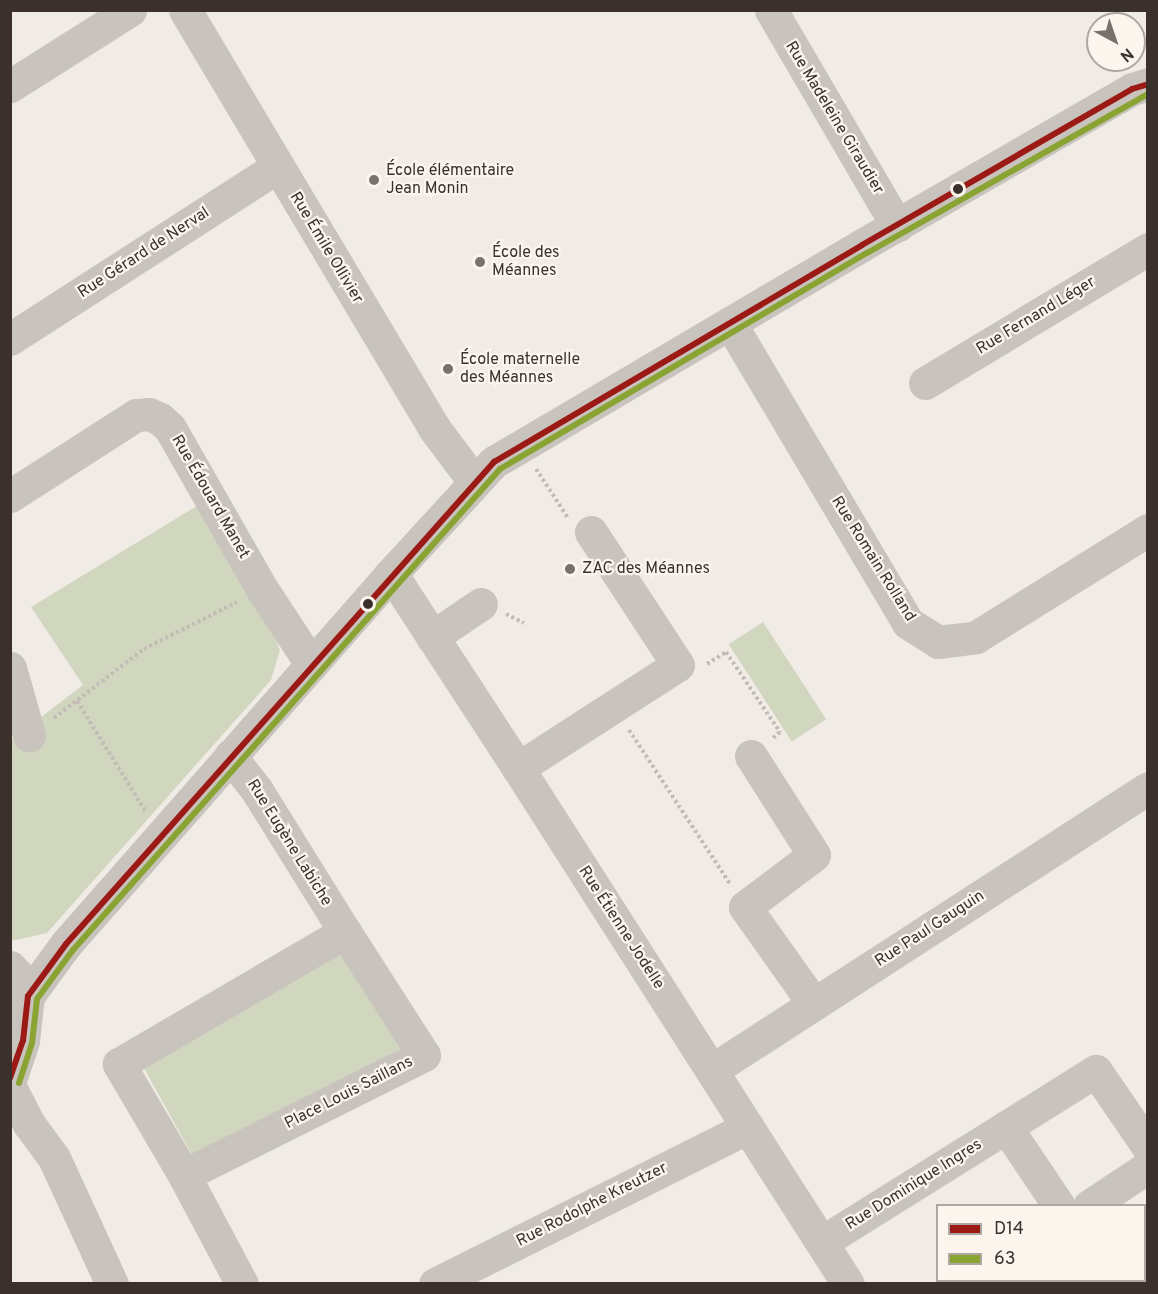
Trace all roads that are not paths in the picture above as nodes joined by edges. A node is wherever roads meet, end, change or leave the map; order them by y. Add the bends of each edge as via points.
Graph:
1 (130, 10) edge
2 (185, 10) edge
3 (771, 10) edge
4 (1148, 84) edge
5 (10, 86) edge
6 (278, 167) junction
7 (897, 226) junction
8 (1148, 249) edge
9 (730, 323) junction
10 (10, 339) edge
11 (925, 383) dead end
12 (473, 480) junction
13 (10, 496) edge
14 (1148, 530) edge
15 (591, 532) road end
16 (389, 576) junction
17 (481, 604) dead end
18 (432, 637) junction
19 (311, 664) junction
20 (10, 668) edge
21 (29, 735) road end
22 (230, 756) junction
23 (751, 756) road end
24 (518, 768) junction
25 (1148, 788) edge
26 (345, 932) junction
27 (18, 977) edge
28 (814, 1004) junction
29 (712, 1070) junction
30 (10, 1080) edge
31 (10, 1087) edge
32 (20, 1119) edge
33 (748, 1127) junction
34 (1006, 1127) junction
35 (1148, 1147) edge
36 (1148, 1167) edge
37 (184, 1175) junction
38 (1058, 1204) edge
39 (1092, 1204) edge
40 (822, 1242) junction
41 (112, 1284) edge
42 (242, 1284) edge
43 (435, 1284) edge
44 (849, 1284) edge

1 - 5 street
2 - 6 street, Rue Émile Ollivier
3 - 7 street, Rue Madeleine Giraudier
4 - 7 street
6 - 10 street, Rue Gérard de Nerval
6 - 12 street, Rue Émile Ollivier via 434,428
7 - 9 street
8 - 11 street, Rue Fernand Léger
9 - 12 street via 520,444
9 - 14 street, Rue Romain Rolland via 908,622 938,642 976,637
12 - 16 street
13 - 19 street, Rue Édouard Manet via 136,415 149,414 170,428 262,589
15 - 24 street via 678,666
16 - 18 street, Rue Étienne Jodelle via 400,586
16 - 19 street
17 - 18 street
18 - 24 street, Rue Étienne Jodelle
19 - 22 street
20 - 21 street
22 - 26 street, Rue Eugène Labiche via 256,789
22 - 27 street via 66,944
23 - 28 street via 814,855 745,907
24 - 29 street, Rue Étienne Jodelle
25 - 28 street, Rue Paul Gauguin
26 - 37 street via 118,1064
26 - 37 street, Place Louis Saillans via 424,1055
27 - 30 street via 23,1041
28 - 29 street, Rue Paul Gauguin
29 - 33 street, Rue Étienne Jodelle
31 - 32 street
32 - 41 street via 54,1158
33 - 40 street, Rue Étienne Jodelle
33 - 43 street, Rue Rodolphe Kreutzer
34 - 35 street, Rue Dominique Ingres via 1096,1071
34 - 38 street
34 - 40 street, Rue Dominique Ingres
36 - 39 street
37 - 42 street
40 - 44 street, Rue Étienne Jodelle

